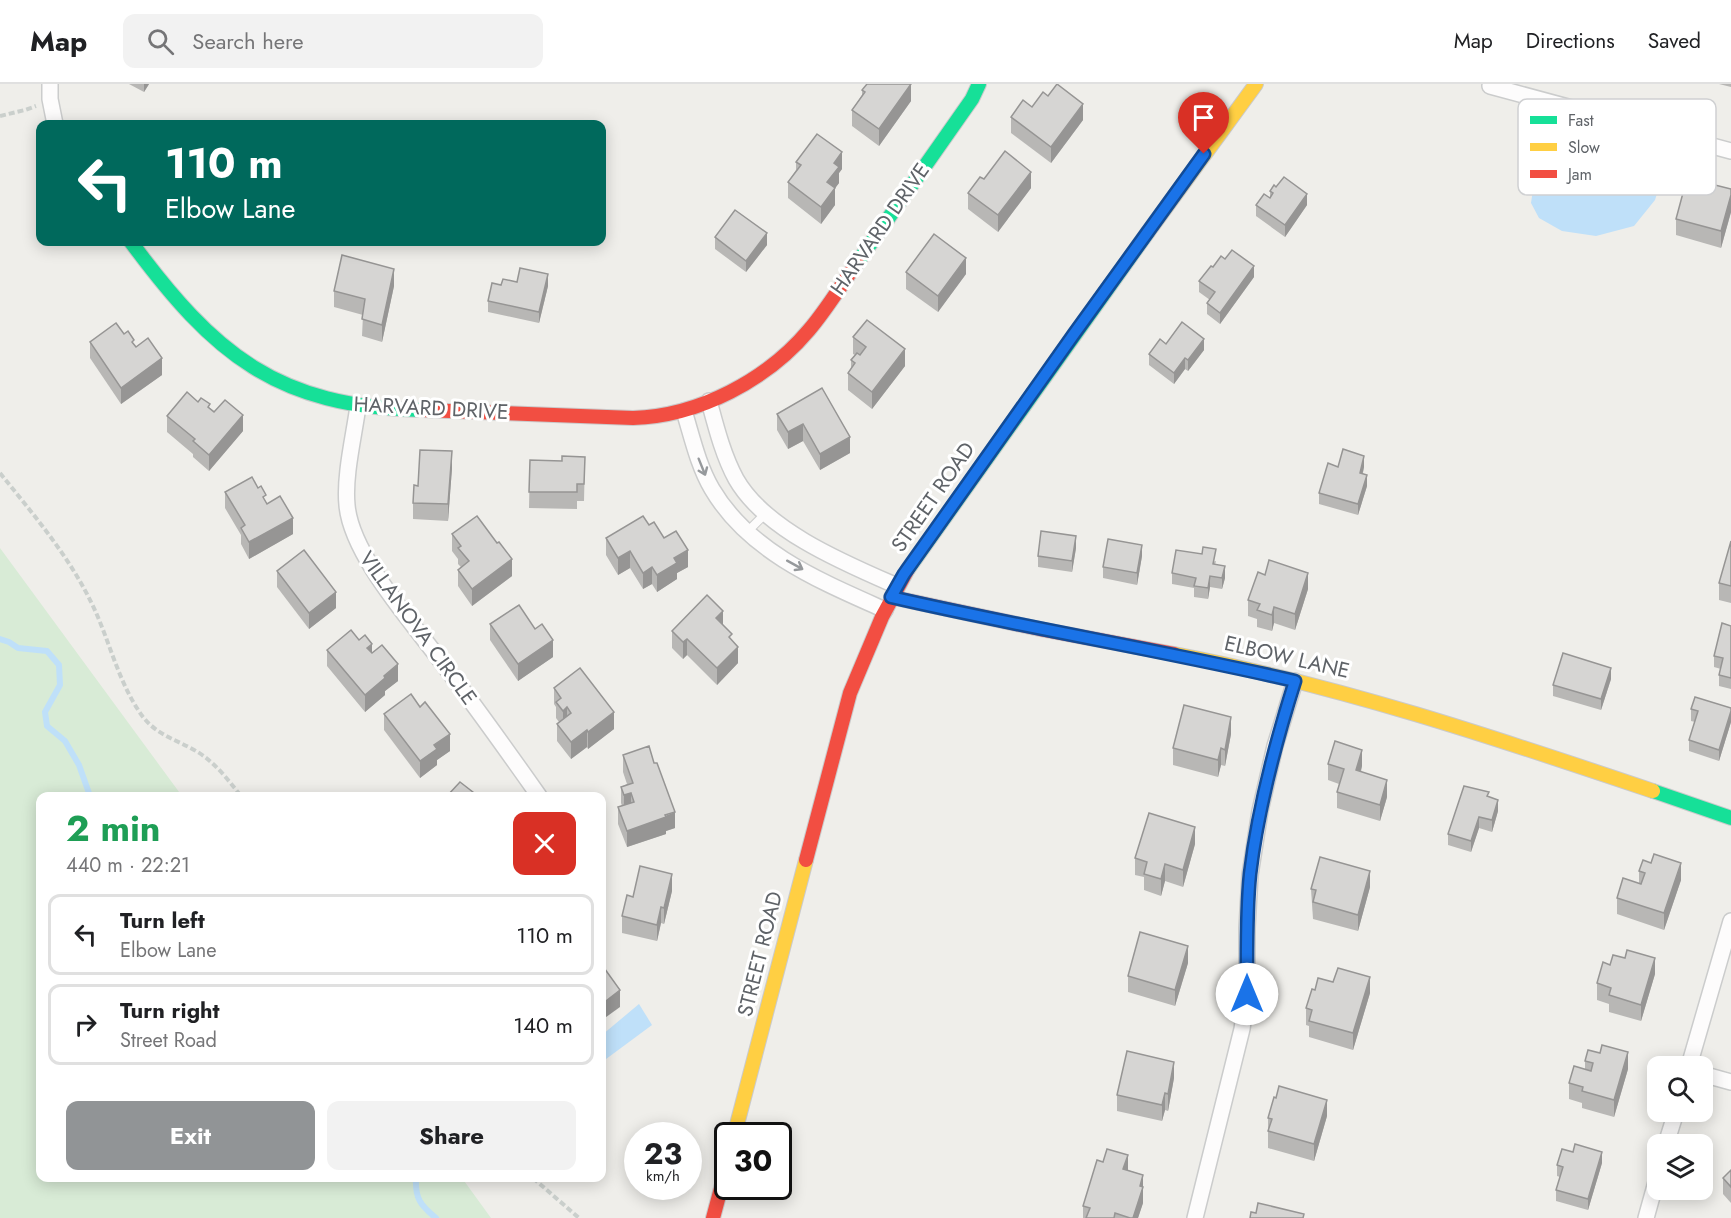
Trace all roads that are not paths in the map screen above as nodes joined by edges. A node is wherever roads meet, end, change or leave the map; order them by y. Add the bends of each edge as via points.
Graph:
1 (978, 84) edge
2 (1256, 84) edge
3 (1490, 86) dead end
4 (50, 91) edge
5 (1538, 99) edge
6 (54, 120) edge
7 (1716, 147) edge
8 (1731, 151) edge
9 (134, 246) edge
10 (709, 401) junction
11 (358, 406) junction
12 (684, 411) junction
13 (765, 514) junction
14 (747, 532) junction
15 (891, 598) junction
16 (1295, 681) junction
17 (536, 792) edge
18 (1731, 818) edge
19 (1731, 921) edge
20 (1692, 1056) edge
21 (1713, 1077) edge
22 (1731, 1082) edge
23 (739, 1122) edge
24 (718, 1200) edge
25 (1651, 1200) edge
26 (713, 1218) edge
27 (1196, 1218) edge
28 (1646, 1218) edge

1 - 10 street, HARVARD DRIVE via 972,99 809,330 764,371
2 - 15 street, STREET ROAD via 1074,334
3 - 5 street
4 - 6 street
7 - 8 street
9 - 11 street, HARVARD DRIVE via 204,332 221,346 286,384
10 - 12 street, HARVARD DRIVE
10 - 13 street via 730,467 753,503
11 - 12 street, HARVARD DRIVE via 627,418
11 - 17 street, VILLANOVA CIRCLE via 347,505 359,545
12 -> 14 street via 711,488
13 - 14 lane
13 - 15 street
14 -> 15 street via 771,552 837,588
15 - 16 street, ELBOW LANE
15 - 23 street, STREET ROAD via 850,693
16 - 18 street, ELBOW LANE via 1502,740
16 - 27 street via 1258,822 1250,875 1247,994 1242,1029
19 - 20 street
21 - 22 street
24 - 26 street
25 - 28 street

